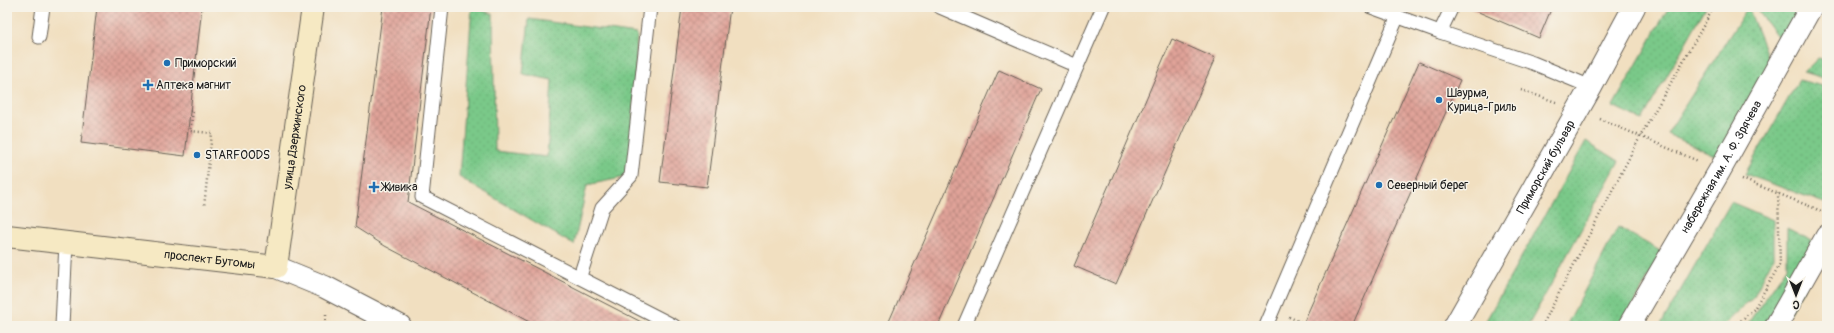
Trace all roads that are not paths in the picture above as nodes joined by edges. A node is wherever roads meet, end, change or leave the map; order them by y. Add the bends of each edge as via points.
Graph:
1 (43, 7) edge
2 (313, 7) edge
3 (442, 7) edge
4 (650, 7) edge
5 (940, 7) edge
6 (1103, 7) edge
7 (1371, 7) edge
8 (1452, 7) edge
9 (1634, 7) edge
10 (1811, 7) edge
11 (1397, 18) junction
12 (1440, 32) junction
13 (39, 37) dead end
14 (1076, 66) junction
15 (1591, 87) junction
16 (7, 236) edge
17 (1827, 236) edge
18 (66, 243) junction
19 (276, 267) junction
20 (580, 276) junction
21 (62, 326) edge
22 (400, 326) edge
23 (674, 326) edge
24 (964, 326) edge
25 (1266, 326) edge
26 (1455, 326) edge
27 (1629, 326) edge
28 (1776, 326) edge

1 - 13 lane
2 - 19 street, улица Дзержинского
3 - 20 lane via 422,197
4 - 20 lane via 631,176 602,208
5 - 14 lane
6 - 14 lane
7 - 11 lane
8 - 12 lane
9 - 15 street, Приморский бульвар
10 - 27 street, набережная им. А. Ф. Зрячева
11 - 12 lane
11 - 25 lane
12 - 15 lane via 1533,63
14 - 24 lane
15 - 26 street, Приморский бульвар
16 - 18 street, проспект Бутомы
17 - 28 street
18 - 19 street, проспект Бутомы
18 - 21 lane
19 - 22 street, проспект Бутомы via 325,287
20 - 23 lane

